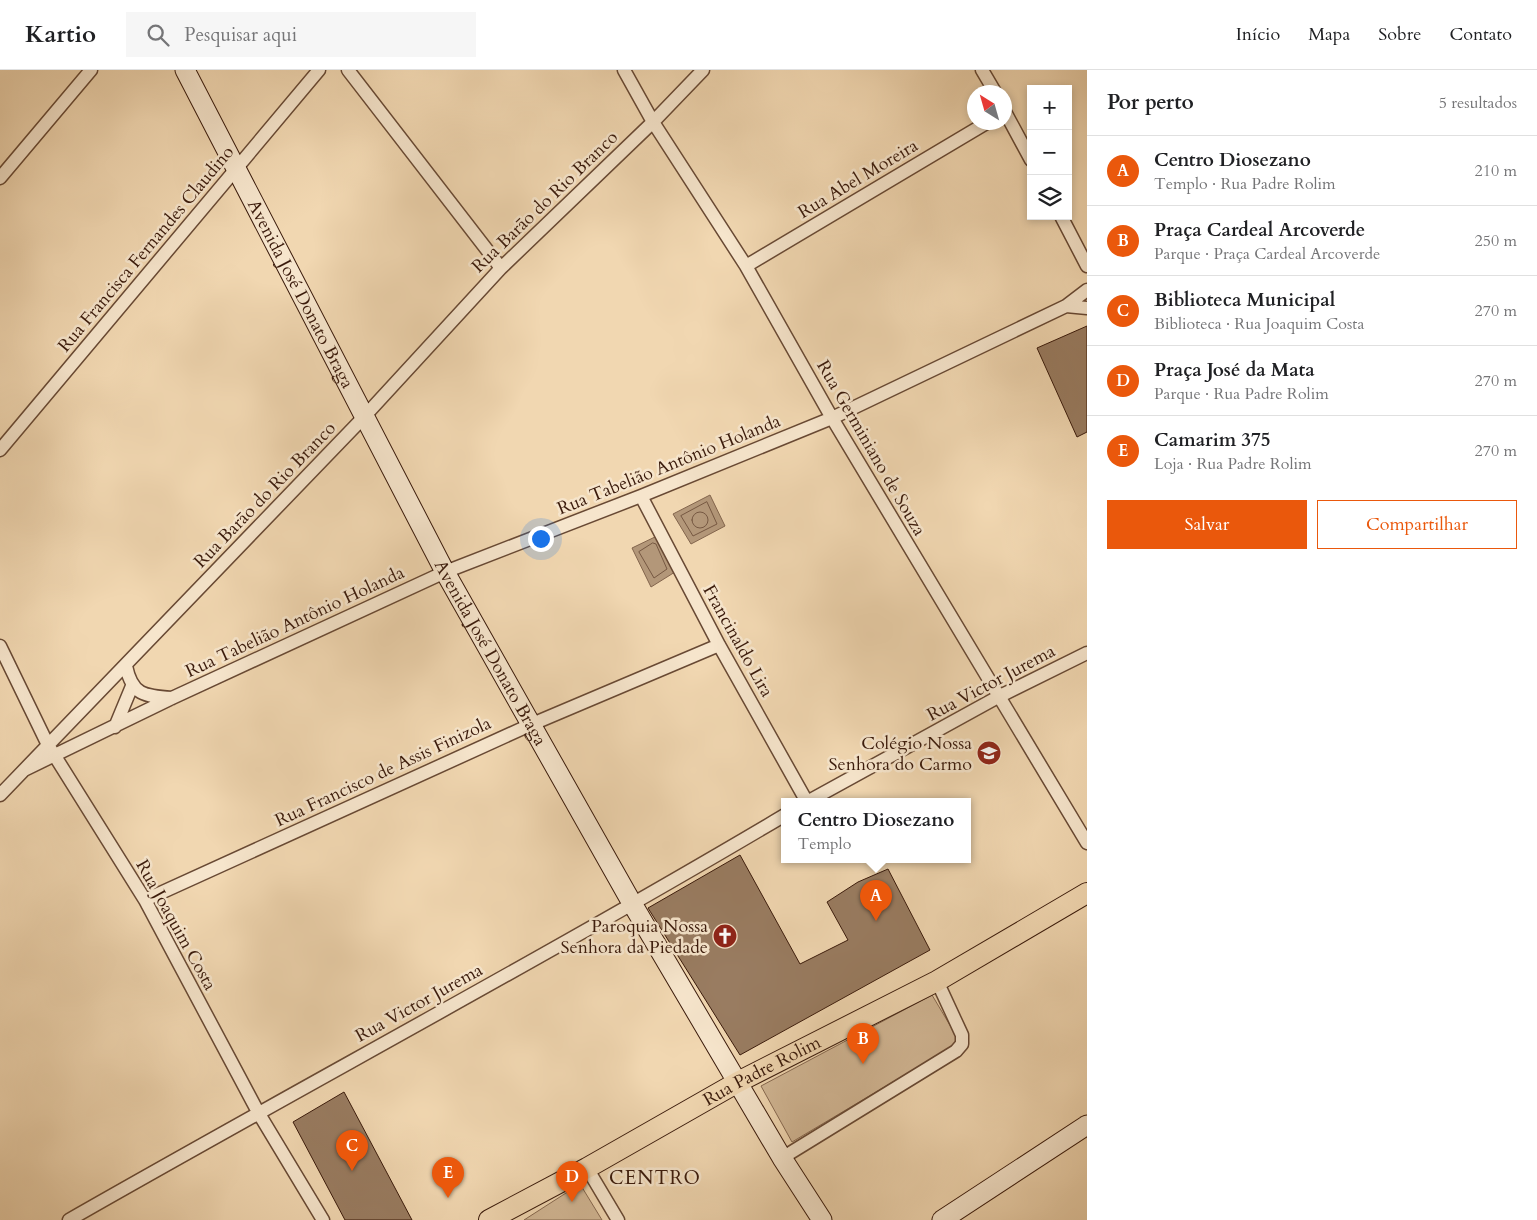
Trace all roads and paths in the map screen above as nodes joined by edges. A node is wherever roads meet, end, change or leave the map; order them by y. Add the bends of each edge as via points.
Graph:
1 (91, 70) edge
2 (185, 70) edge
3 (319, 70) edge
4 (348, 70) edge
5 (624, 70) edge
6 (702, 70) edge
7 (982, 70) edge
8 (991, 85) edge
9 (653, 122) junction
10 (1012, 125) edge
11 (975, 130) edge
12 (1027, 153) edge
13 (236, 170) junction
14 (0, 178) edge
15 (1063, 220) edge
16 (746, 266) junction
17 (1087, 266) edge
18 (501, 268) junction
19 (1087, 290) edge
20 (1066, 306) junction
21 (1087, 308) edge
22 (363, 418) junction
23 (832, 418) junction
24 (0, 450) edge
25 (641, 496) junction
26 (444, 572) junction
27 (719, 645) junction
28 (0, 646) edge
29 (1087, 653) edge
30 (126, 666) junction
31 (132, 686) junction
32 (998, 696) junction
33 (172, 698) junction
34 (530, 725) junction
35 (115, 727) junction
36 (51, 750) junction
37 (0, 795) edge
38 (805, 798) edge
39 (814, 798) edge
40 (781, 817) edge
41 (1087, 843) edge
42 (1087, 893) edge
43 (145, 900) junction
44 (633, 905) junction
45 (937, 981) junction
46 (738, 1082) junction
47 (258, 1112) junction
48 (1087, 1125) edge
49 (782, 1158) junction
50 (587, 1168) junction
51 (69, 1220) edge
52 (323, 1220) edge
53 (489, 1220) edge
54 (618, 1220) edge
55 (822, 1220) edge
56 (942, 1220) edge

1 - 14 street
2 - 13 main road, Avenida José Donato Braga
3 - 13 street, Rua Francisca Fernandes Claudino
4 - 18 street
5 - 9 street, Rua Germiniano de Souza
6 - 9 street, Rua Barāo do Rio Branco
7 - 8 street
9 - 16 street, Rua Germiniano de Souza
9 - 18 street, Rua Barāo do Rio Branco
10 - 12 street
11 - 16 street, Rua Abel Moreira
13 - 22 main road, Avenida José Donato Braga
13 - 24 street, Rua Francisca Fernandes Claudino
15 - 17 street
16 - 23 street, Rua Germiniano de Souza
18 - 22 street, Rua Barāo do Rio Branco
19 - 20 street, Rua Tabelião Antônio Holanda
20 - 21 street
20 - 23 street, Rua Tabelião Antônio Holanda
22 - 26 main road, Avenida José Donato Braga
22 - 30 street, Rua Barāo do Rio Branco
23 - 25 street, Rua Tabelião Antônio Holanda
23 - 32 street, Rua Germiniano de Souza
25 - 26 street, Rua Tabelião Antônio Holanda
25 - 27 street, Francinaldo Lira
26 - 33 street, Rua Tabelião Antônio Holanda
26 - 34 main road, Avenida José Donato Braga
27 - 34 street, Rua Francisco de Assis Finizola
27 - 38 street, Francinaldo Lira
28 - 36 street, Rua Joaquim Costa
29 - 32 street, Rua Victor Jurema
30 - 31 street
30 - 36 street, Rua Barāo do Rio Branco
31 - 33 street, Rua Tabelião Antônio Holanda via 152,696
31 - 35 street
32 - 39 street, Rua Victor Jurema
32 - 41 street, Rua Germiniano de Souza
33 - 35 street, Rua Tabelião Antônio Holanda
34 - 43 street, Rua Francisco de Assis Finizola
34 - 44 main road, Avenida José Donato Braga
35 - 36 street, Rua Tabelião Antônio Holanda
36 - 37 street, Rua Barāo do Rio Branco via 24,770
36 - 43 street, Rua Joaquim Costa
40 - 44 street, Rua Victor Jurema
42 - 45 main road, Rua Padre Rolim
43 - 47 street, Rua Joaquim Costa
44 - 46 main road, Avenida José Donato Braga
44 - 47 street, Rua Victor Jurema
45 - 46 main road, Rua Padre Rolim
45 - 49 street via 962,1035 962,1044 956,1051
46 - 49 main road, Avenida José Donato Braga
46 - 50 main road, Rua Padre Rolim
47 - 51 street, Rua Victor Jurema
47 - 52 street, Rua Joaquim Costa
48 - 56 main road
49 - 55 main road, Avenida José Donato Braga
50 - 53 main road, Rua Padre Rolim
50 - 54 street

